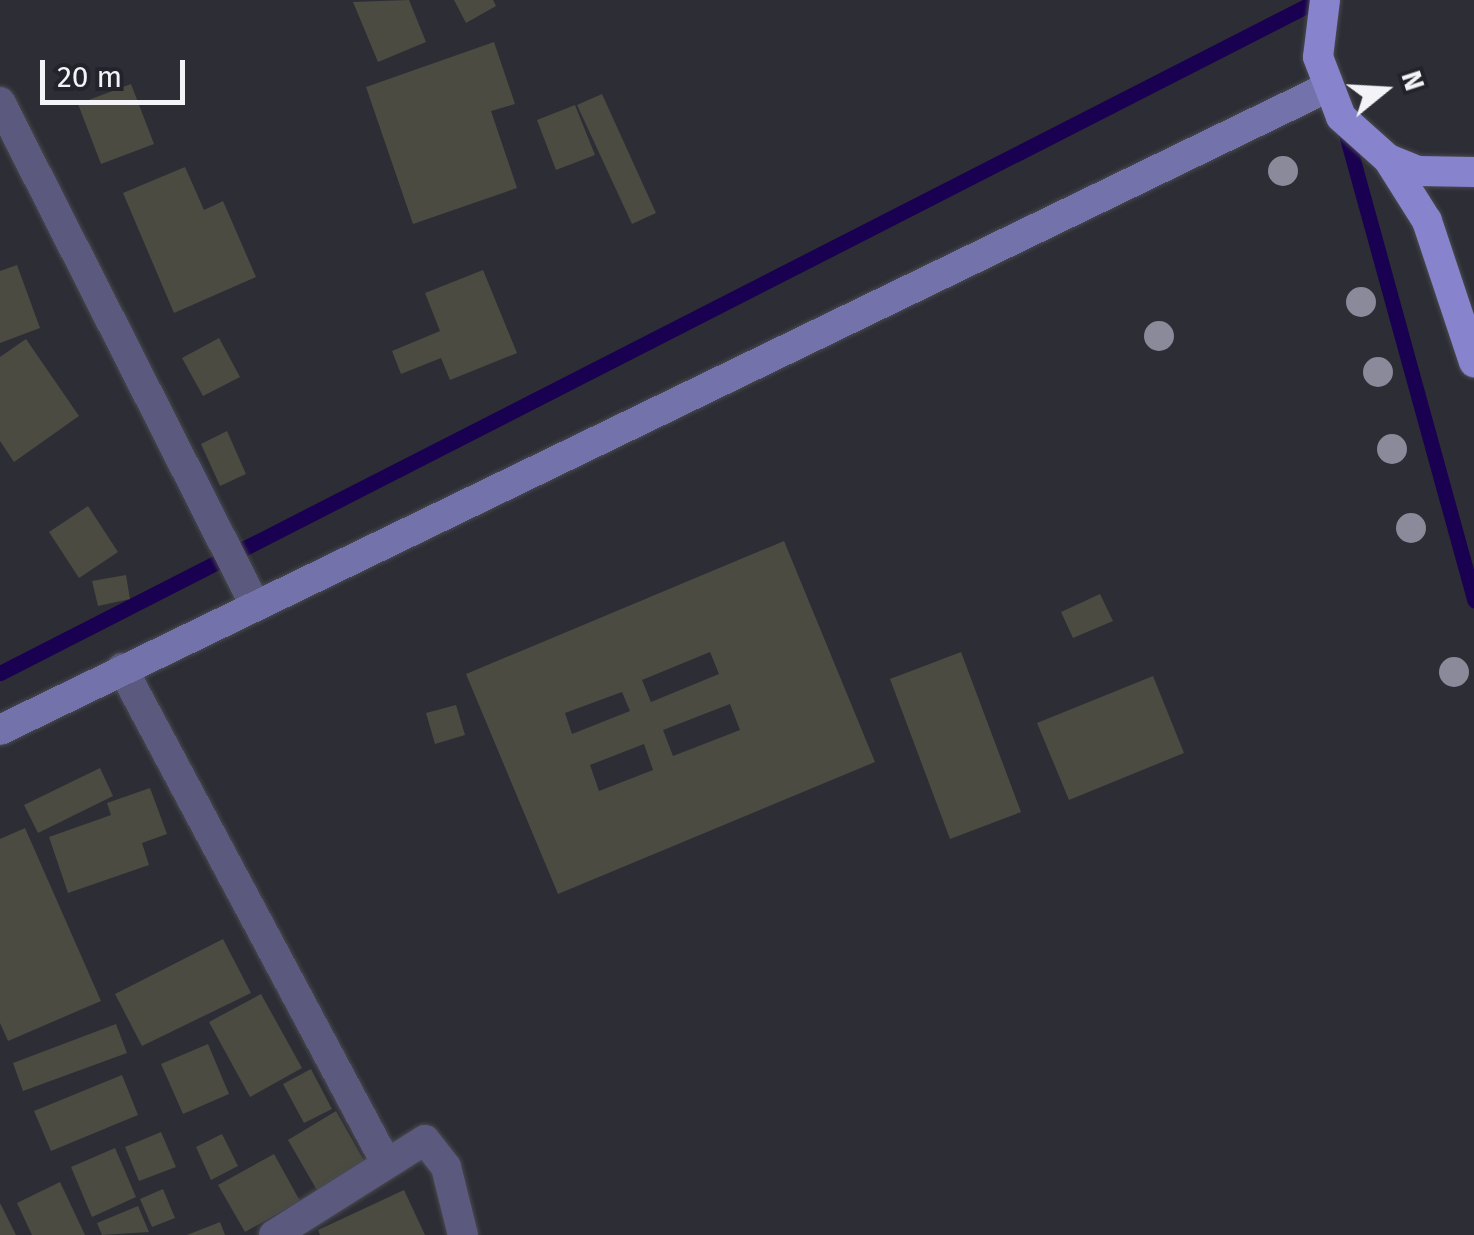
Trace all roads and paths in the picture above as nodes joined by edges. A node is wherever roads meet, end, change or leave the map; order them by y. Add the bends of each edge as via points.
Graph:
1 (1325, 0) edge
2 (1326, 88) junction
3 (0, 102) edge
4 (1388, 159) junction
5 (1474, 172) edge
6 (1474, 362) edge
7 (254, 603) junction
8 (122, 668) junction
9 (0, 730) edge
10 (386, 1160) junction
11 (274, 1235) edge
12 (463, 1235) edge

1 - 2 main road via 1318,57
2 - 4 main road via 1352,128
2 - 7 street
3 - 7 street
4 - 5 main road via 1418,171
4 - 6 main road via 1427,221
7 - 8 street
8 - 9 street
8 - 10 street
10 - 11 street
10 - 12 street via 417,1142 434,1147

